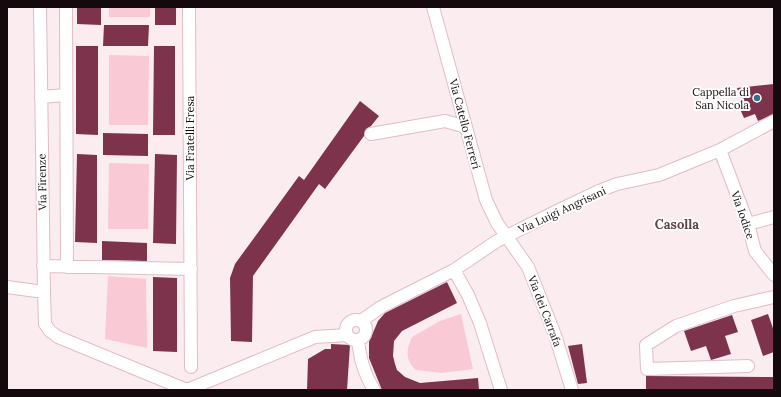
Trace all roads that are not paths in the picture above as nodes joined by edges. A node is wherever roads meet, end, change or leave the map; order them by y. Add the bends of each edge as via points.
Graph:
1 (40, 7) edge
2 (66, 7) edge
3 (189, 7) edge
4 (433, 7) edge
5 (66, 95) junction
6 (44, 96) junction
7 (774, 121) edge
8 (466, 128) junction
9 (371, 134) dead end
10 (720, 150) junction
11 (774, 216) edge
12 (748, 224) junction
13 (507, 236) junction
14 (43, 266) junction
15 (67, 267) junction
16 (191, 270) junction
17 (454, 270) junction
18 (774, 275) edge
19 (7, 287) edge
20 (44, 292) junction
21 (774, 297) edge
22 (361, 321) junction
23 (349, 322) junction
24 (347, 335) junction
25 (315, 337) junction
26 (358, 340) junction
27 (748, 366) dead end
28 (192, 367) dead end
29 (187, 390) edge
30 (374, 390) edge
31 (501, 390) edge
32 (572, 390) edge

1 - 6 street, Via Firenze
2 - 5 street
3 - 16 street, Via Fratelli Fresa
4 - 8 street, Via Catello Ferreri
5 - 6 street
5 - 15 street
6 - 14 street, Via Firenze
7 - 10 street, Via Luigi Angrisani
8 - 9 street via 445,121
8 - 13 street, Via Catello Ferreri via 486,200 497,223
10 - 12 street, Via Iodice
10 - 13 street, Via Luigi Angrisani via 659,175 617,184 599,191
11 - 12 street
12 - 18 street, Via Iodice via 755,251
13 - 17 street, Via Luigi Angrisani
13 - 32 street, Via dei Carrafa via 528,267 555,335
14 - 15 street
14 - 20 street
15 - 16 street
16 - 28 street, Via Fratelli Fresa
17 - 22 street, Via Luigi Angrisani via 381,307
17 - 31 street via 480,323
19 - 20 street
20 - 29 street via 45,324 50,331 74,344
21 - 27 street via 734,306 676,326 646,345 647,369
22 - 23 street via 355,319
22 - 26 street via 366,326 366,333
23 - 24 street via 345,328
23 - 25 street via 326,329
24 - 25 street
24 - 26 street
25 - 29 street
26 - 30 street via 361,362

